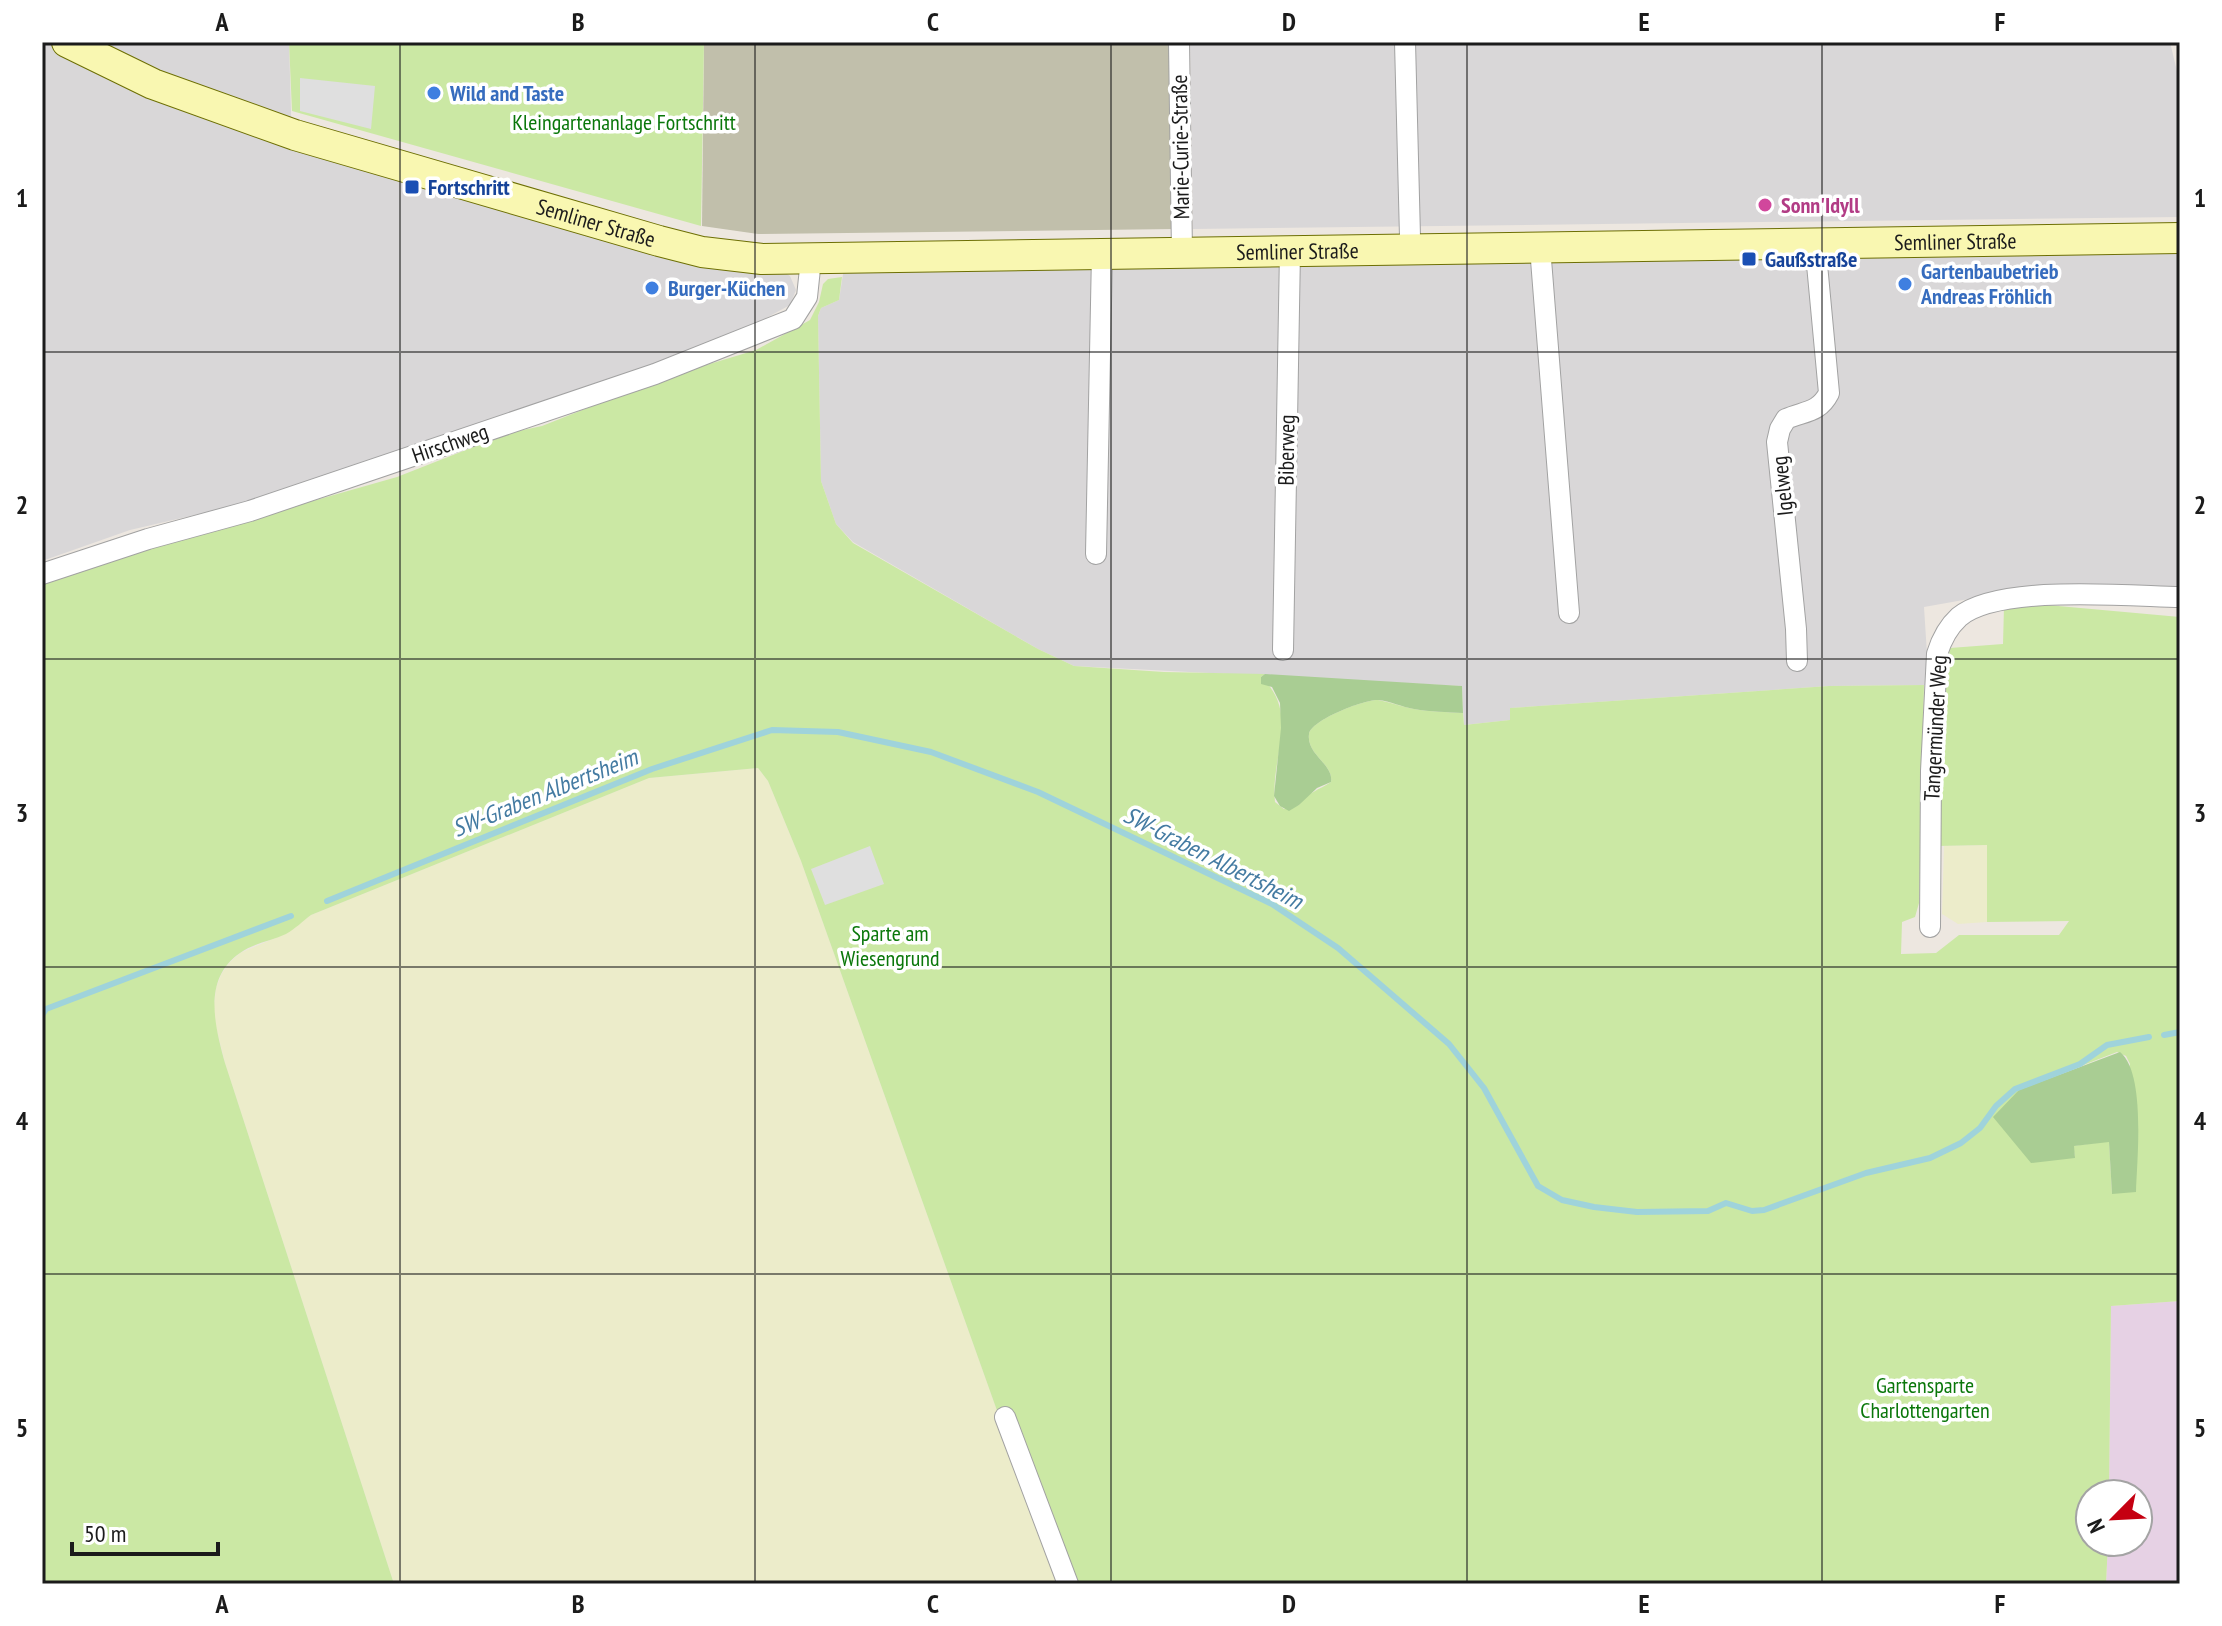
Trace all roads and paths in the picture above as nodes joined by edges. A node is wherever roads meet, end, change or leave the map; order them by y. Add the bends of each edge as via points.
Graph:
1 (67, 42) edge
2 (1179, 42) edge
3 (1405, 42) edge
4 (2180, 238) edge
5 (1815, 243) junction
6 (1540, 247) junction
7 (1408, 249) junction
8 (1290, 251) junction
9 (1182, 253) junction
10 (1102, 254) junction
11 (811, 259) junction
12 (1096, 554) dead end
13 (42, 574) edge
14 (2180, 597) edge
15 (1569, 613) dead end
16 (1283, 650) dead end
17 (1797, 661) dead end
18 (1930, 927) dead end
19 (1005, 1417) dead end
20 (1068, 1584) edge

1 - 11 street, Semliner Straße via 153,84 349,152 702,252
2 - 9 street, Marie-Curie-Straße
3 - 7 street
4 - 5 street, Semliner Straße
5 - 6 street, Semliner Straße
5 - 17 street, Igelweg via 1829,393 1810,413 1786,419 1777,442
6 - 7 street, Semliner Straße
6 - 15 street
7 - 8 street, Semliner Straße
8 - 9 street, Semliner Straße
8 - 16 street, Biberweg
9 - 10 street, Semliner Straße
10 - 11 street, Semliner Straße
10 - 12 street
11 - 13 street, Hirschweg via 807,297 793,319 655,374 250,511
14 - 18 street, Tangermünder Weg via 2025,597 1982,605 1960,617 1940,641 1931,771
19 - 20 street

